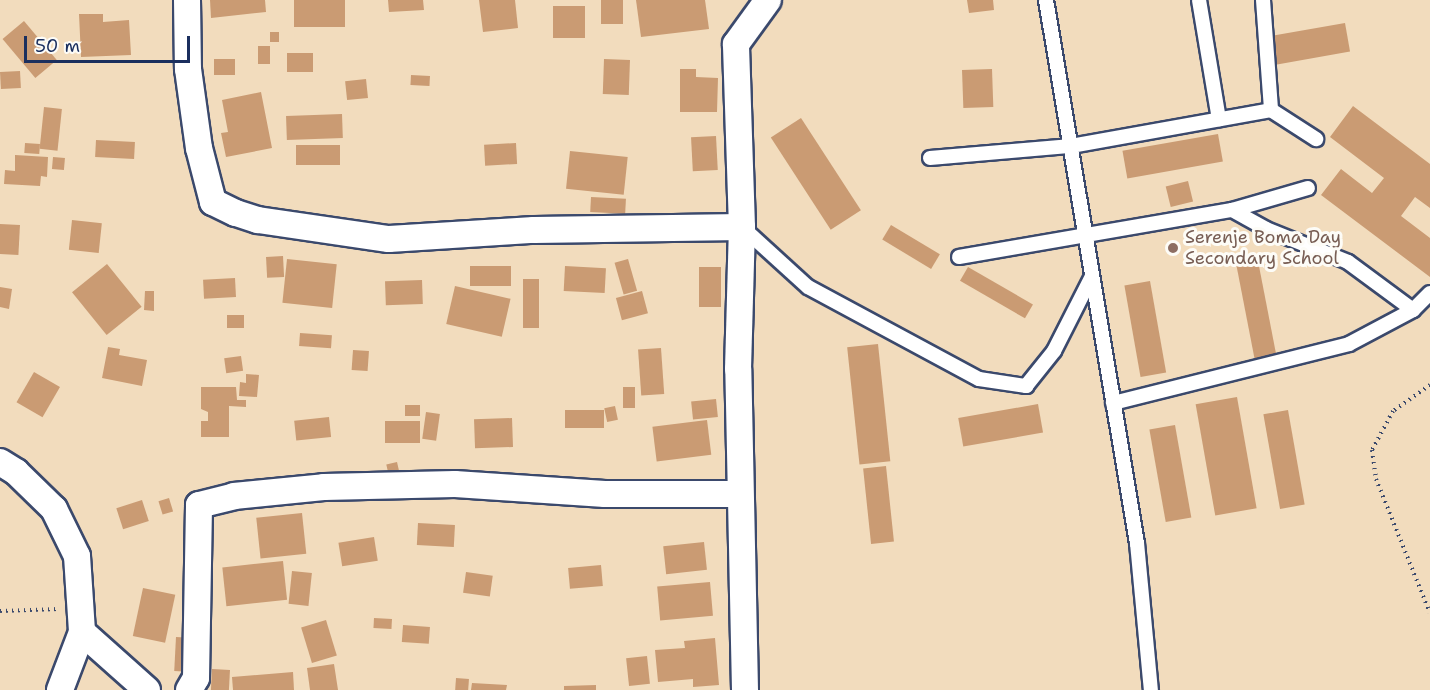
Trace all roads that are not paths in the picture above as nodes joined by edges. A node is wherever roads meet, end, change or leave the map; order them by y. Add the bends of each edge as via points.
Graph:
1 (187, 0) edge
2 (768, 0) edge
3 (1046, 0) edge
4 (1199, 0) edge
5 (1263, 0) edge
6 (1270, 110) junction
7 (1219, 119) junction
8 (1316, 139) dead end
9 (1071, 146) junction
10 (930, 158) dead end
11 (1308, 188) dead end
12 (1232, 210) junction
13 (742, 227) junction
14 (1084, 235) junction
15 (959, 256) dead end
16 (1091, 278) junction
17 (1430, 293) edge
18 (1413, 310) junction
19 (1113, 403) junction
20 (0, 462) edge
21 (740, 494) junction
22 (82, 620) junction
23 (60, 690) edge
24 (147, 690) edge
25 (189, 690) edge
26 (745, 690) edge
27 (1151, 690) edge

1 - 13 street via 188,69 199,148 213,202 236,213 258,220 389,239 534,230
2 - 13 street via 736,44
3 - 9 lane
4 - 7 lane
5 - 6 lane
6 - 7 lane
6 - 8 lane
7 - 9 lane
9 - 10 lane
9 - 14 lane
11 - 12 lane
12 - 14 lane
12 - 18 lane via 1266,229 1348,262
13 - 16 lane via 808,287 979,379 1026,386 1054,351
13 - 21 street
14 - 15 lane
14 - 16 lane
16 - 19 lane
17 - 18 lane
18 - 19 lane via 1349,344
19 - 27 lane via 1137,543
20 - 22 street via 54,509 77,556
21 - 25 street via 605,494 455,484 324,487 234,496 199,505 196,678
21 - 26 street
22 - 23 street
22 - 24 street

